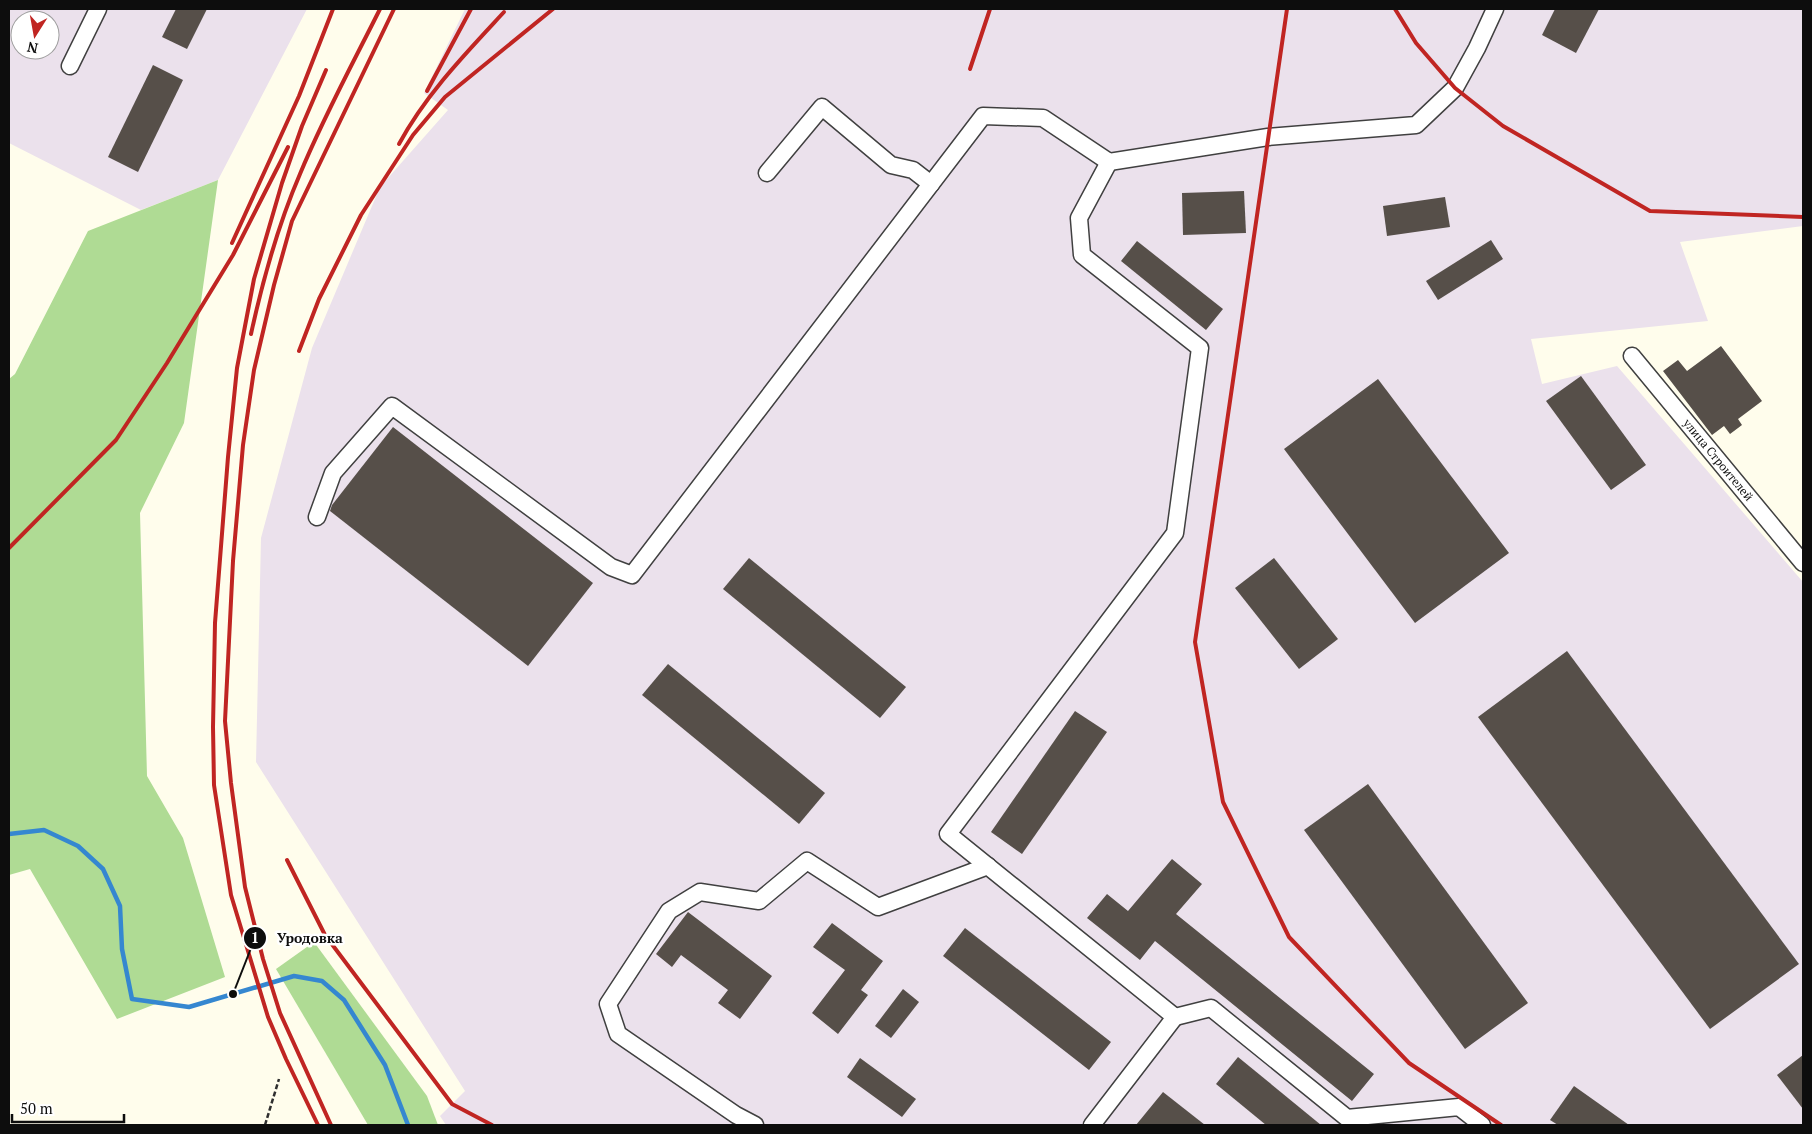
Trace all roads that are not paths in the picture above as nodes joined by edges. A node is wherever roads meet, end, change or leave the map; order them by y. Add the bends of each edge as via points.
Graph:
1 (98, 9) edge
2 (1495, 9) edge
3 (70, 66) dead end
4 (1109, 162) junction
5 (767, 173) dead end
6 (931, 184) junction
7 (1632, 356) dead end
8 (318, 518) dead end
9 (1803, 563) edge
10 (988, 866) junction
11 (1175, 1016) junction
12 (755, 1125) edge
13 (1092, 1125) edge
14 (1482, 1125) edge

1 - 3 street
2 - 4 street via 1455,88 1416,125 1268,137
4 - 6 street via 1043,118 983,116
4 - 10 street via 1079,218 1082,255 1200,348 1176,533 948,834
5 - 6 street via 822,107 891,165 914,170
6 - 8 street via 632,575 611,567 392,406 333,473
7 - 9 street, улица Строителей
10 - 11 street
10 - 12 street via 878,907 807,861 759,901 700,892 669,911 608,1004 618,1034
11 - 13 street
11 - 14 street via 1210,1008 1347,1118 1459,1107

